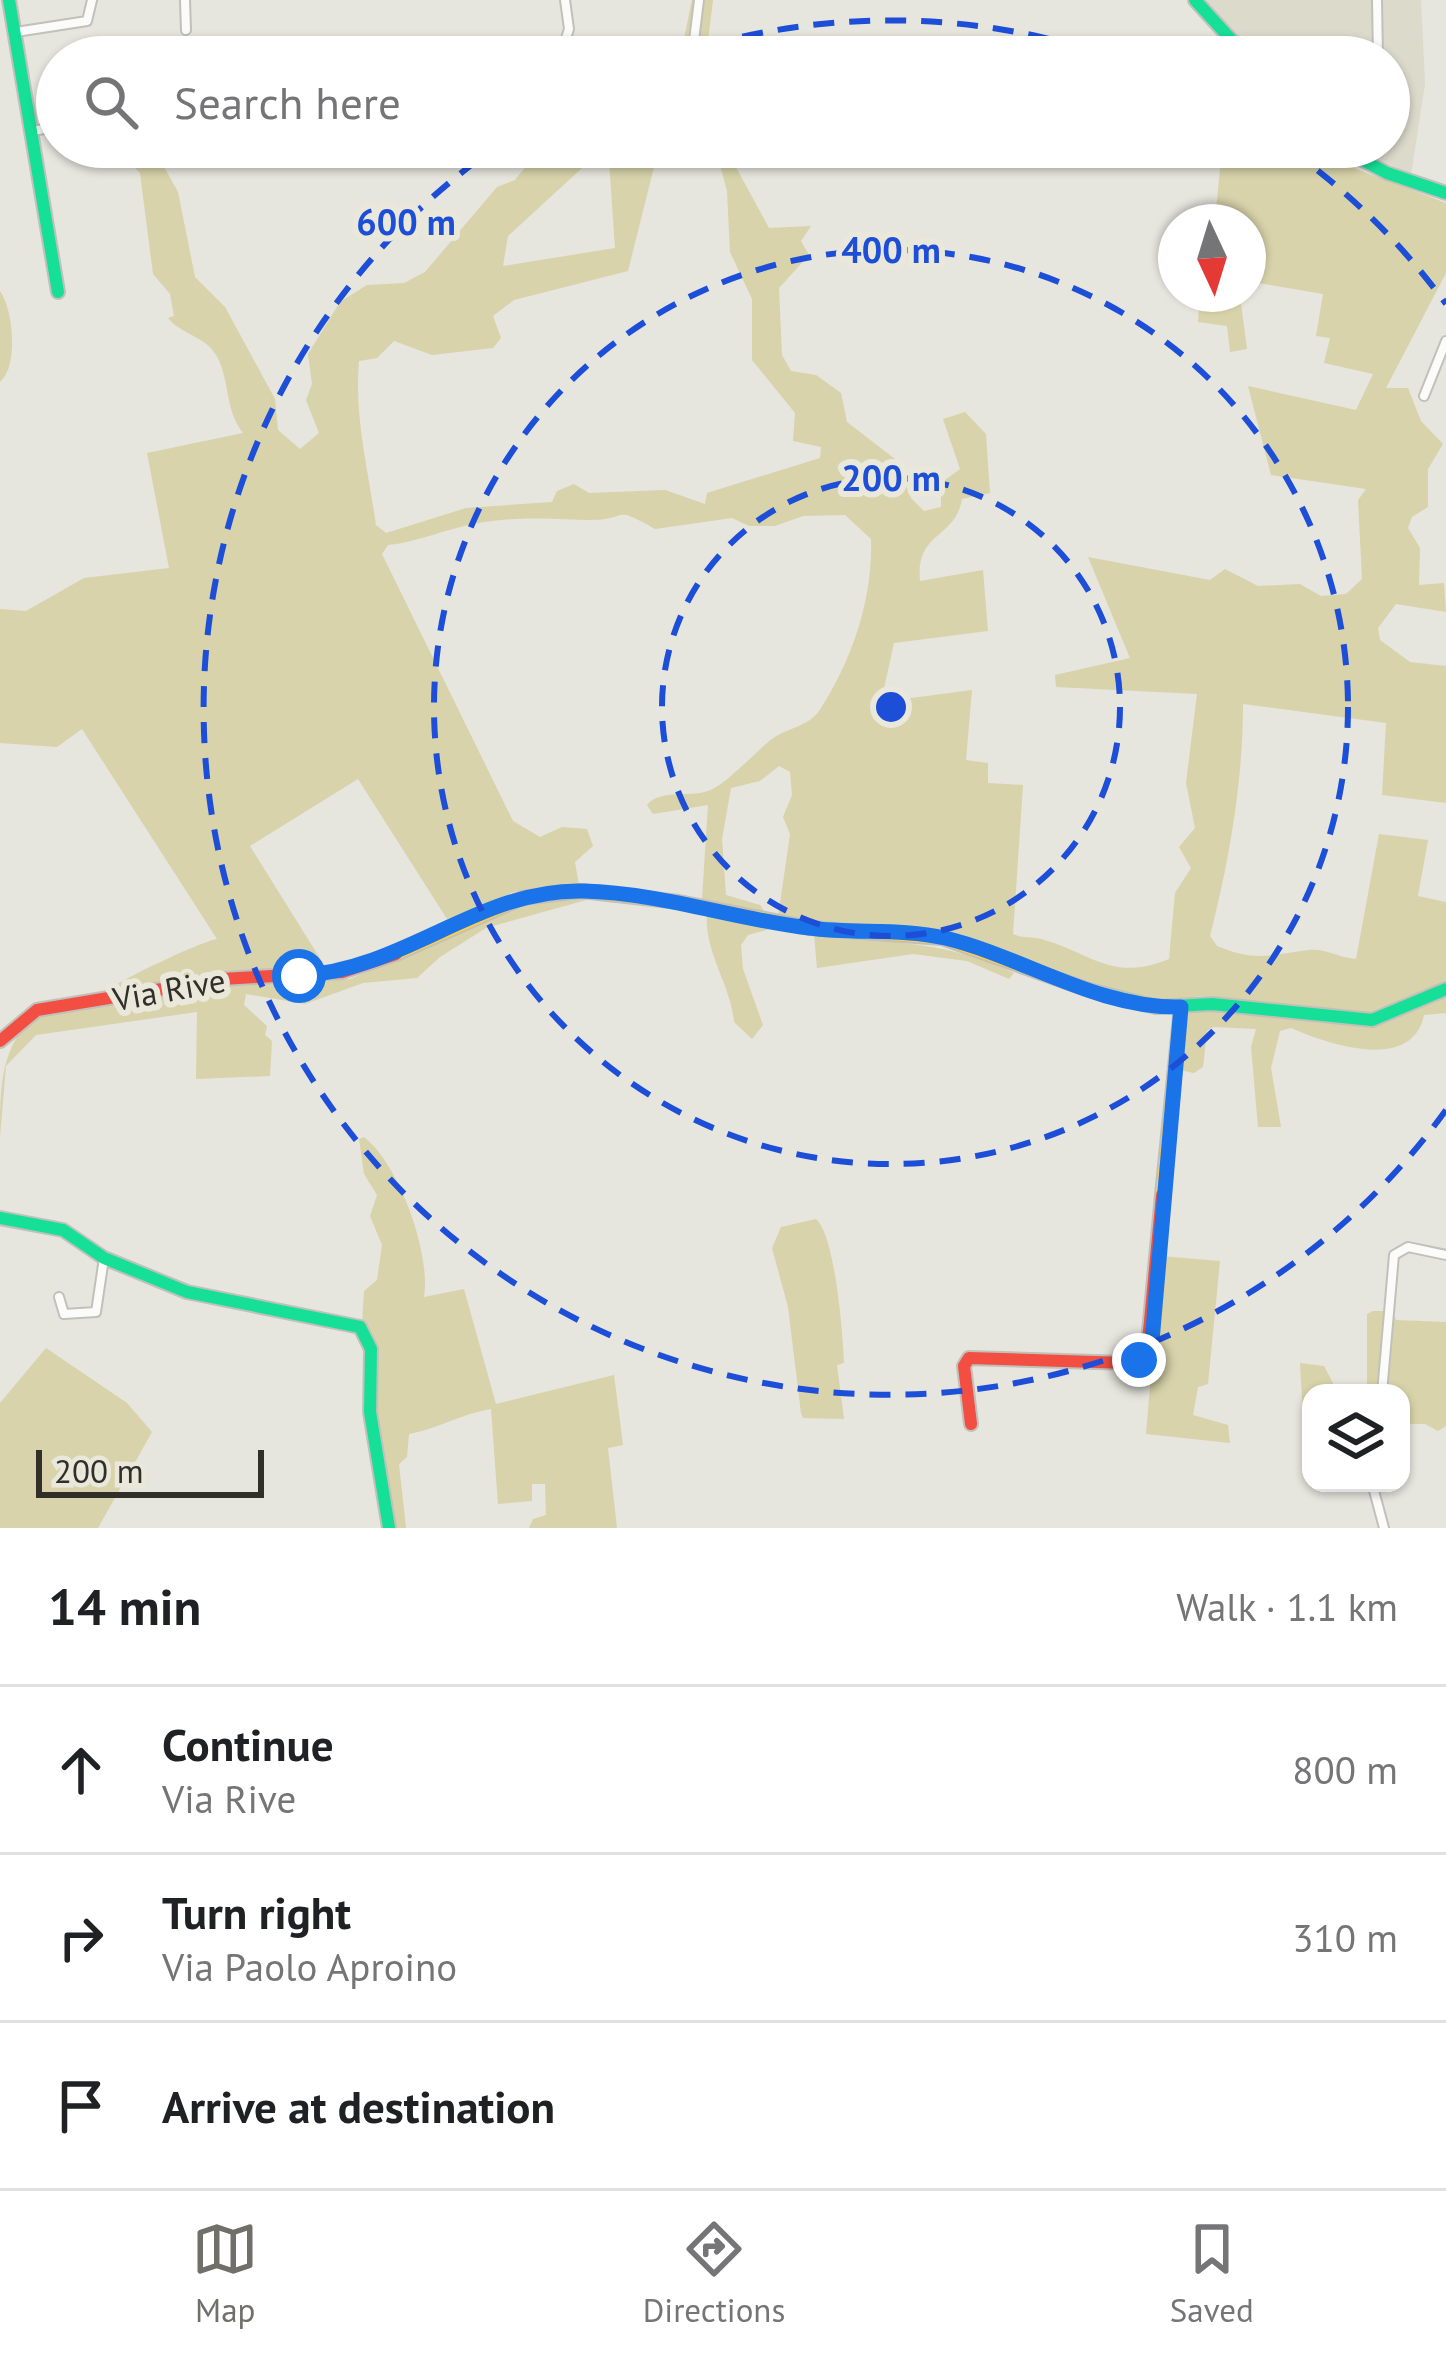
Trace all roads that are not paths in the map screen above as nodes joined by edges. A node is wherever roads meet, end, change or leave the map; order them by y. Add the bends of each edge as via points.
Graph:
1 (9, 0) edge
2 (92, 0) edge
3 (185, 0) edge
4 (565, 0) edge
5 (699, 0) edge
6 (1195, 0) edge
7 (1377, 0) edge
8 (186, 30) dead end
9 (16, 32) junction
10 (567, 36) edge
11 (695, 36) edge
12 (1228, 36) edge
13 (1378, 36) edge
14 (36, 130) edge
15 (32, 131) junction
16 (36, 156) edge
17 (38, 168) edge
18 (1378, 168) edge
19 (1446, 193) edge
20 (58, 292) dead end
21 (1446, 341) edge
22 (1424, 396) dead end
23 (1446, 989) edge
24 (1182, 1007) junction
25 (0, 1041) edge
26 (0, 1218) edge
27 (1446, 1255) edge
28 (104, 1258) junction
29 (59, 1297) dead end
30 (1383, 1384) edge
31 (971, 1424) dead end
32 (1374, 1492) edge
33 (389, 1528) edge
34 (1384, 1528) edge

1 - 9 street
2 - 9 street via 92,16
3 - 8 street
4 - 10 street
5 - 11 street
6 - 12 street
7 - 13 street
9 - 15 street
14 - 15 street
15 - 16 street
17 - 20 street
18 - 19 street
21 - 22 street
23 - 24 street, Via Rive via 1372,1020
24 - 25 street, Via Rive via 1079,987 942,938 810,928 581,891 522,898 342,973 221,979 37,1010
24 - 31 street via 1147,1352 1126,1363 968,1358
26 - 28 street via 63,1230
27 - 30 street via 1408,1247 1394,1255
28 - 29 street via 96,1312 64,1314
28 - 33 street via 187,1292 360,1327 371,1349 370,1412
32 - 34 street

